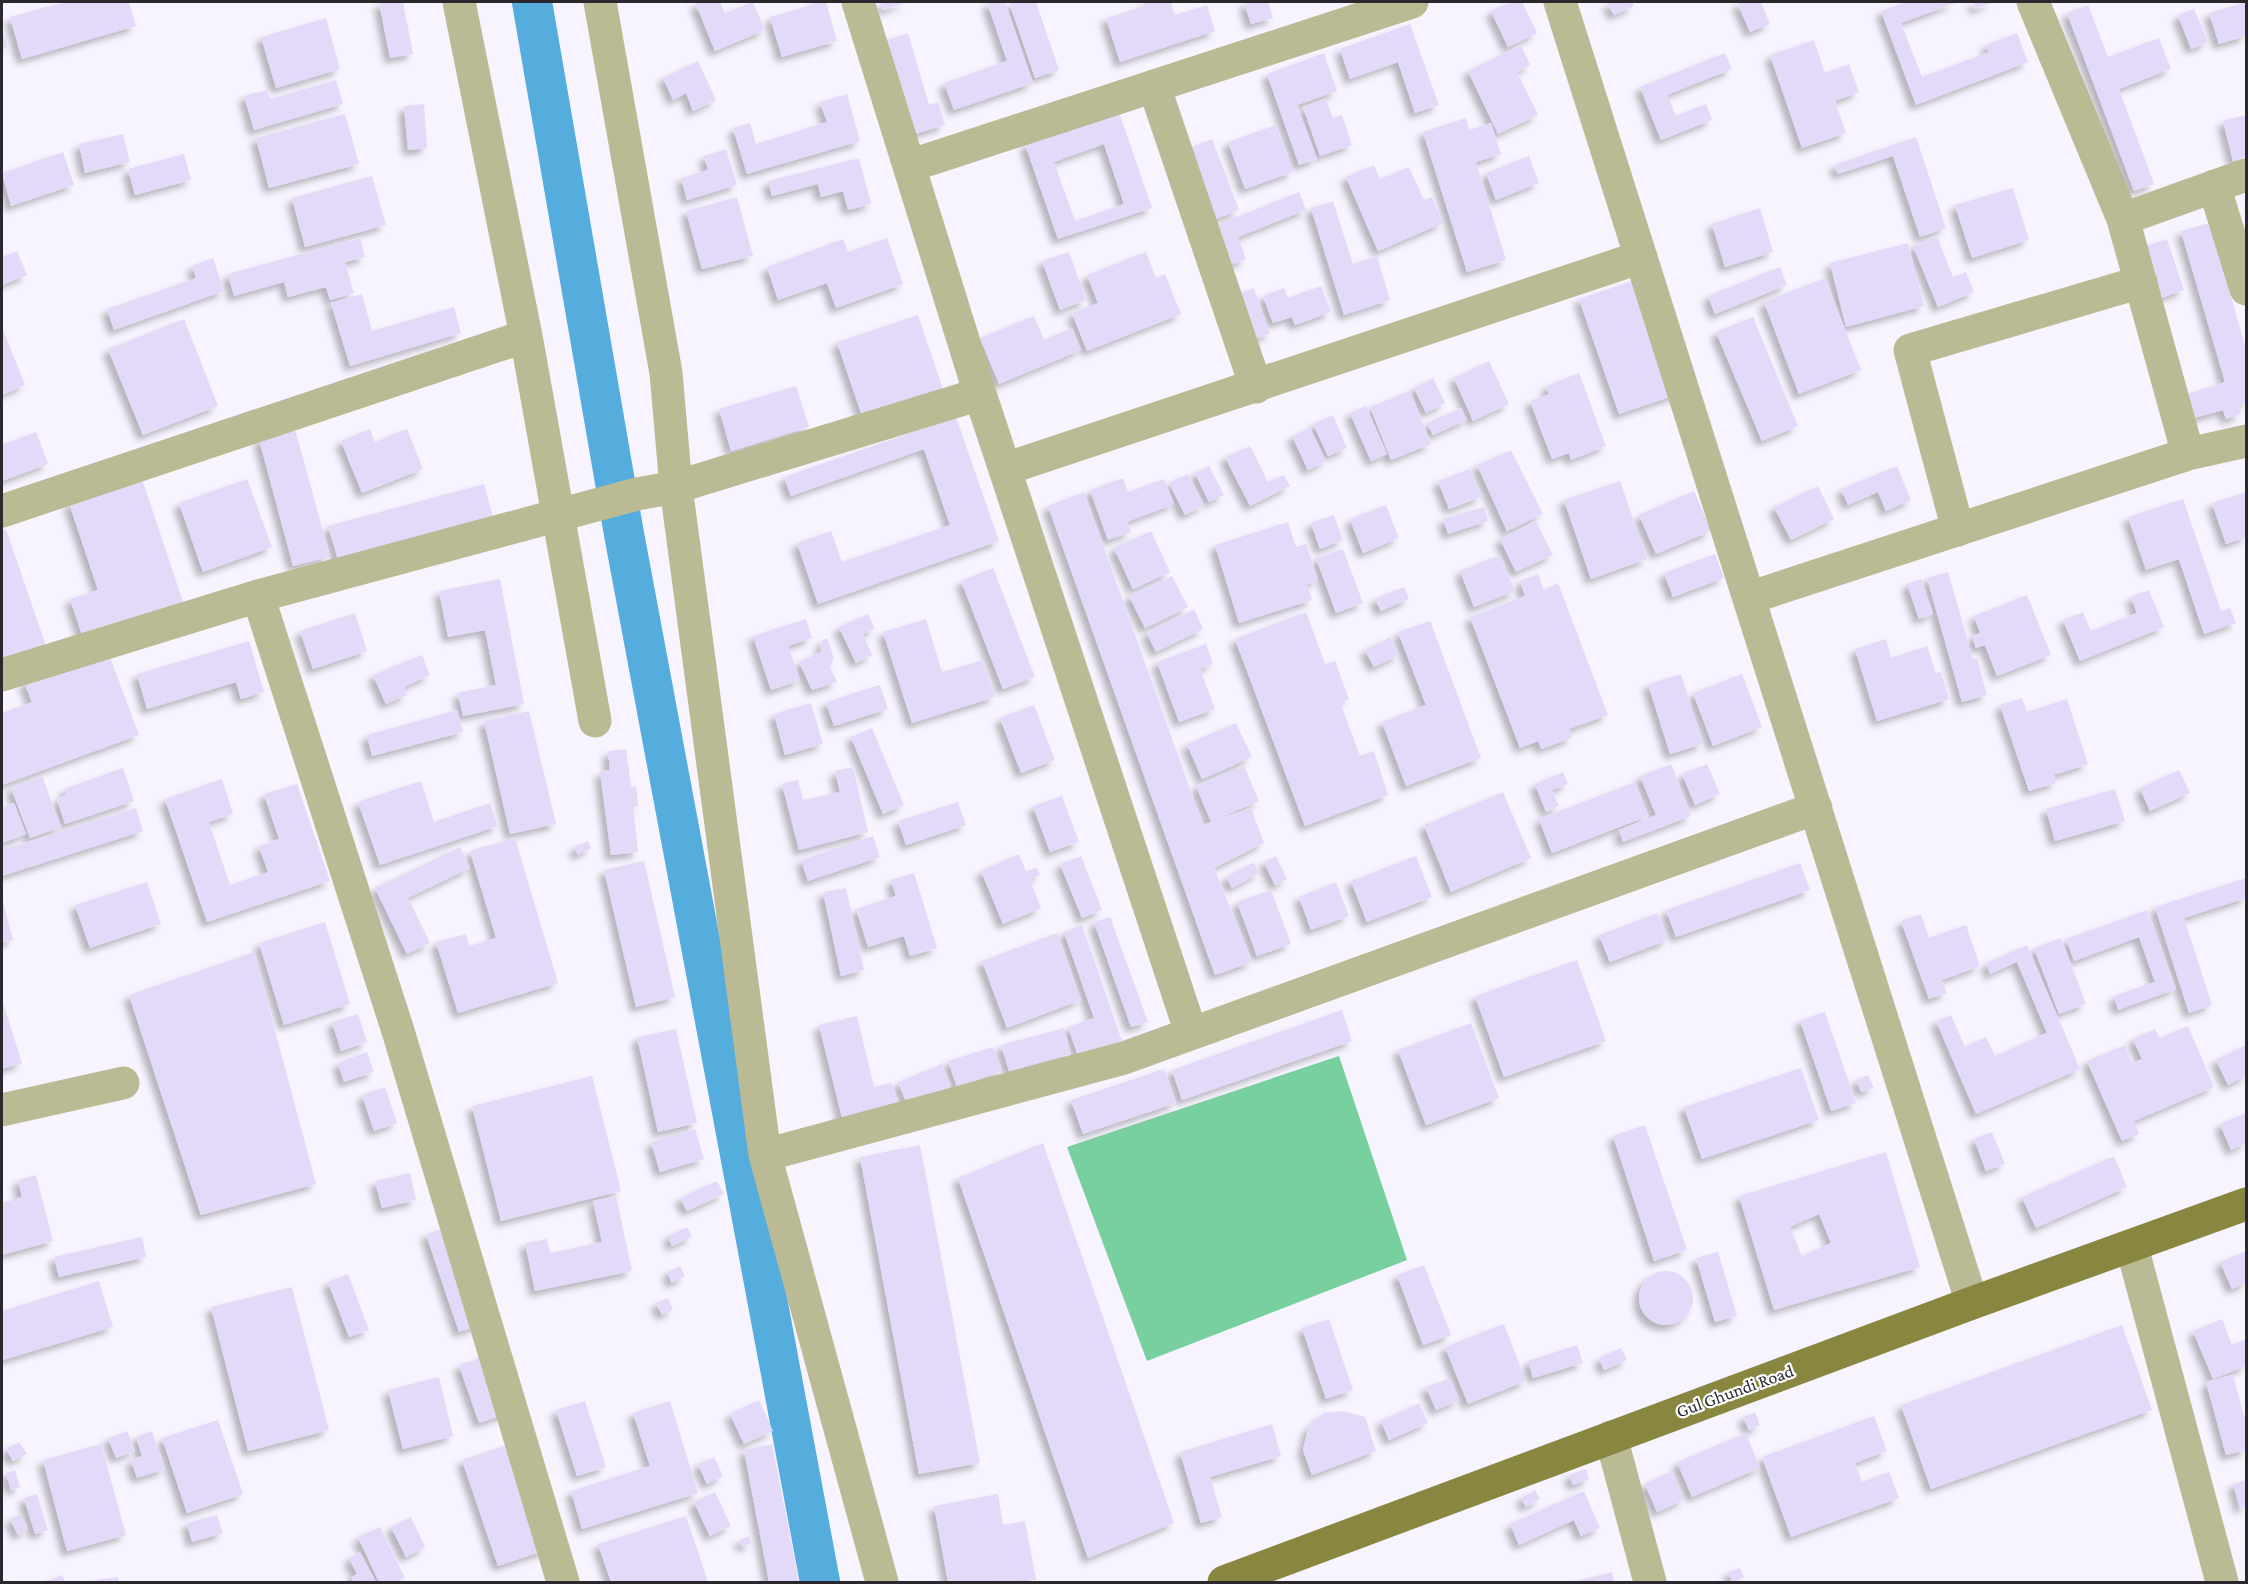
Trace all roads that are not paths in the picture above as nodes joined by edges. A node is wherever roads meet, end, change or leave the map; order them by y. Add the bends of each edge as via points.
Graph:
1 (459, 2) edge
2 (600, 2) edge
3 (858, 2) edge
4 (1412, 2) edge
5 (1560, 2) edge
6 (2033, 2) edge
7 (1154, 86) junction
8 (909, 166) junction
9 (2247, 175) edge
10 (2214, 186) junction
11 (2123, 219) junction
12 (1641, 257) junction
13 (2141, 282) junction
14 (2247, 289) edge
15 (526, 336) junction
16 (1256, 387) junction
17 (980, 394) junction
18 (2247, 441) edge
19 (2188, 454) junction
20 (1005, 470) junction
21 (676, 487) junction
22 (2, 511) edge
23 (558, 518) junction
24 (1958, 530) junction
25 (258, 596) junction
26 (1749, 598) junction
27 (2, 675) edge
28 (595, 721) dead end
29 (1815, 808) junction
30 (1191, 1033) junction
31 (123, 1083) dead end
32 (2, 1110) edge
33 (765, 1155) junction
34 (2247, 1203) edge
35 (2132, 1246) junction
36 (1972, 1303) junction
37 (1611, 1437) junction
38 (563, 1582) edge
39 (882, 1582) edge
40 (1224, 1582) edge
41 (1650, 1582) edge
42 (2222, 1582) edge

1 - 15 street
2 - 21 street via 666,373
3 - 8 street
4 - 7 street
5 - 12 street
6 - 11 street
7 - 8 street
7 - 16 street
8 - 17 street
9 - 10 street
10 - 11 street
10 - 14 street
11 - 13 street
12 - 16 street
12 - 26 street
13 - 19 street
13 - 24 street via 1910,350
15 - 22 street
15 - 23 street
16 - 20 street
17 - 20 street
17 - 21 street
18 - 19 street
19 - 24 street
20 - 30 street
21 - 23 street via 637,494
21 - 33 street
23 - 25 street
23 - 28 street
24 - 26 street
25 - 27 street
25 - 38 street via 398,1031
26 - 29 street
29 - 30 street
29 - 36 street
30 - 33 street via 1124,1058
31 - 32 street
33 - 39 street
34 - 35 main road, Gul Ghundi Road
35 - 36 main road, Gul Ghundi Road
35 - 42 street
36 - 37 main road, Gul Ghundi Road
37 - 40 main road, Gul Ghundi Road
37 - 41 street

